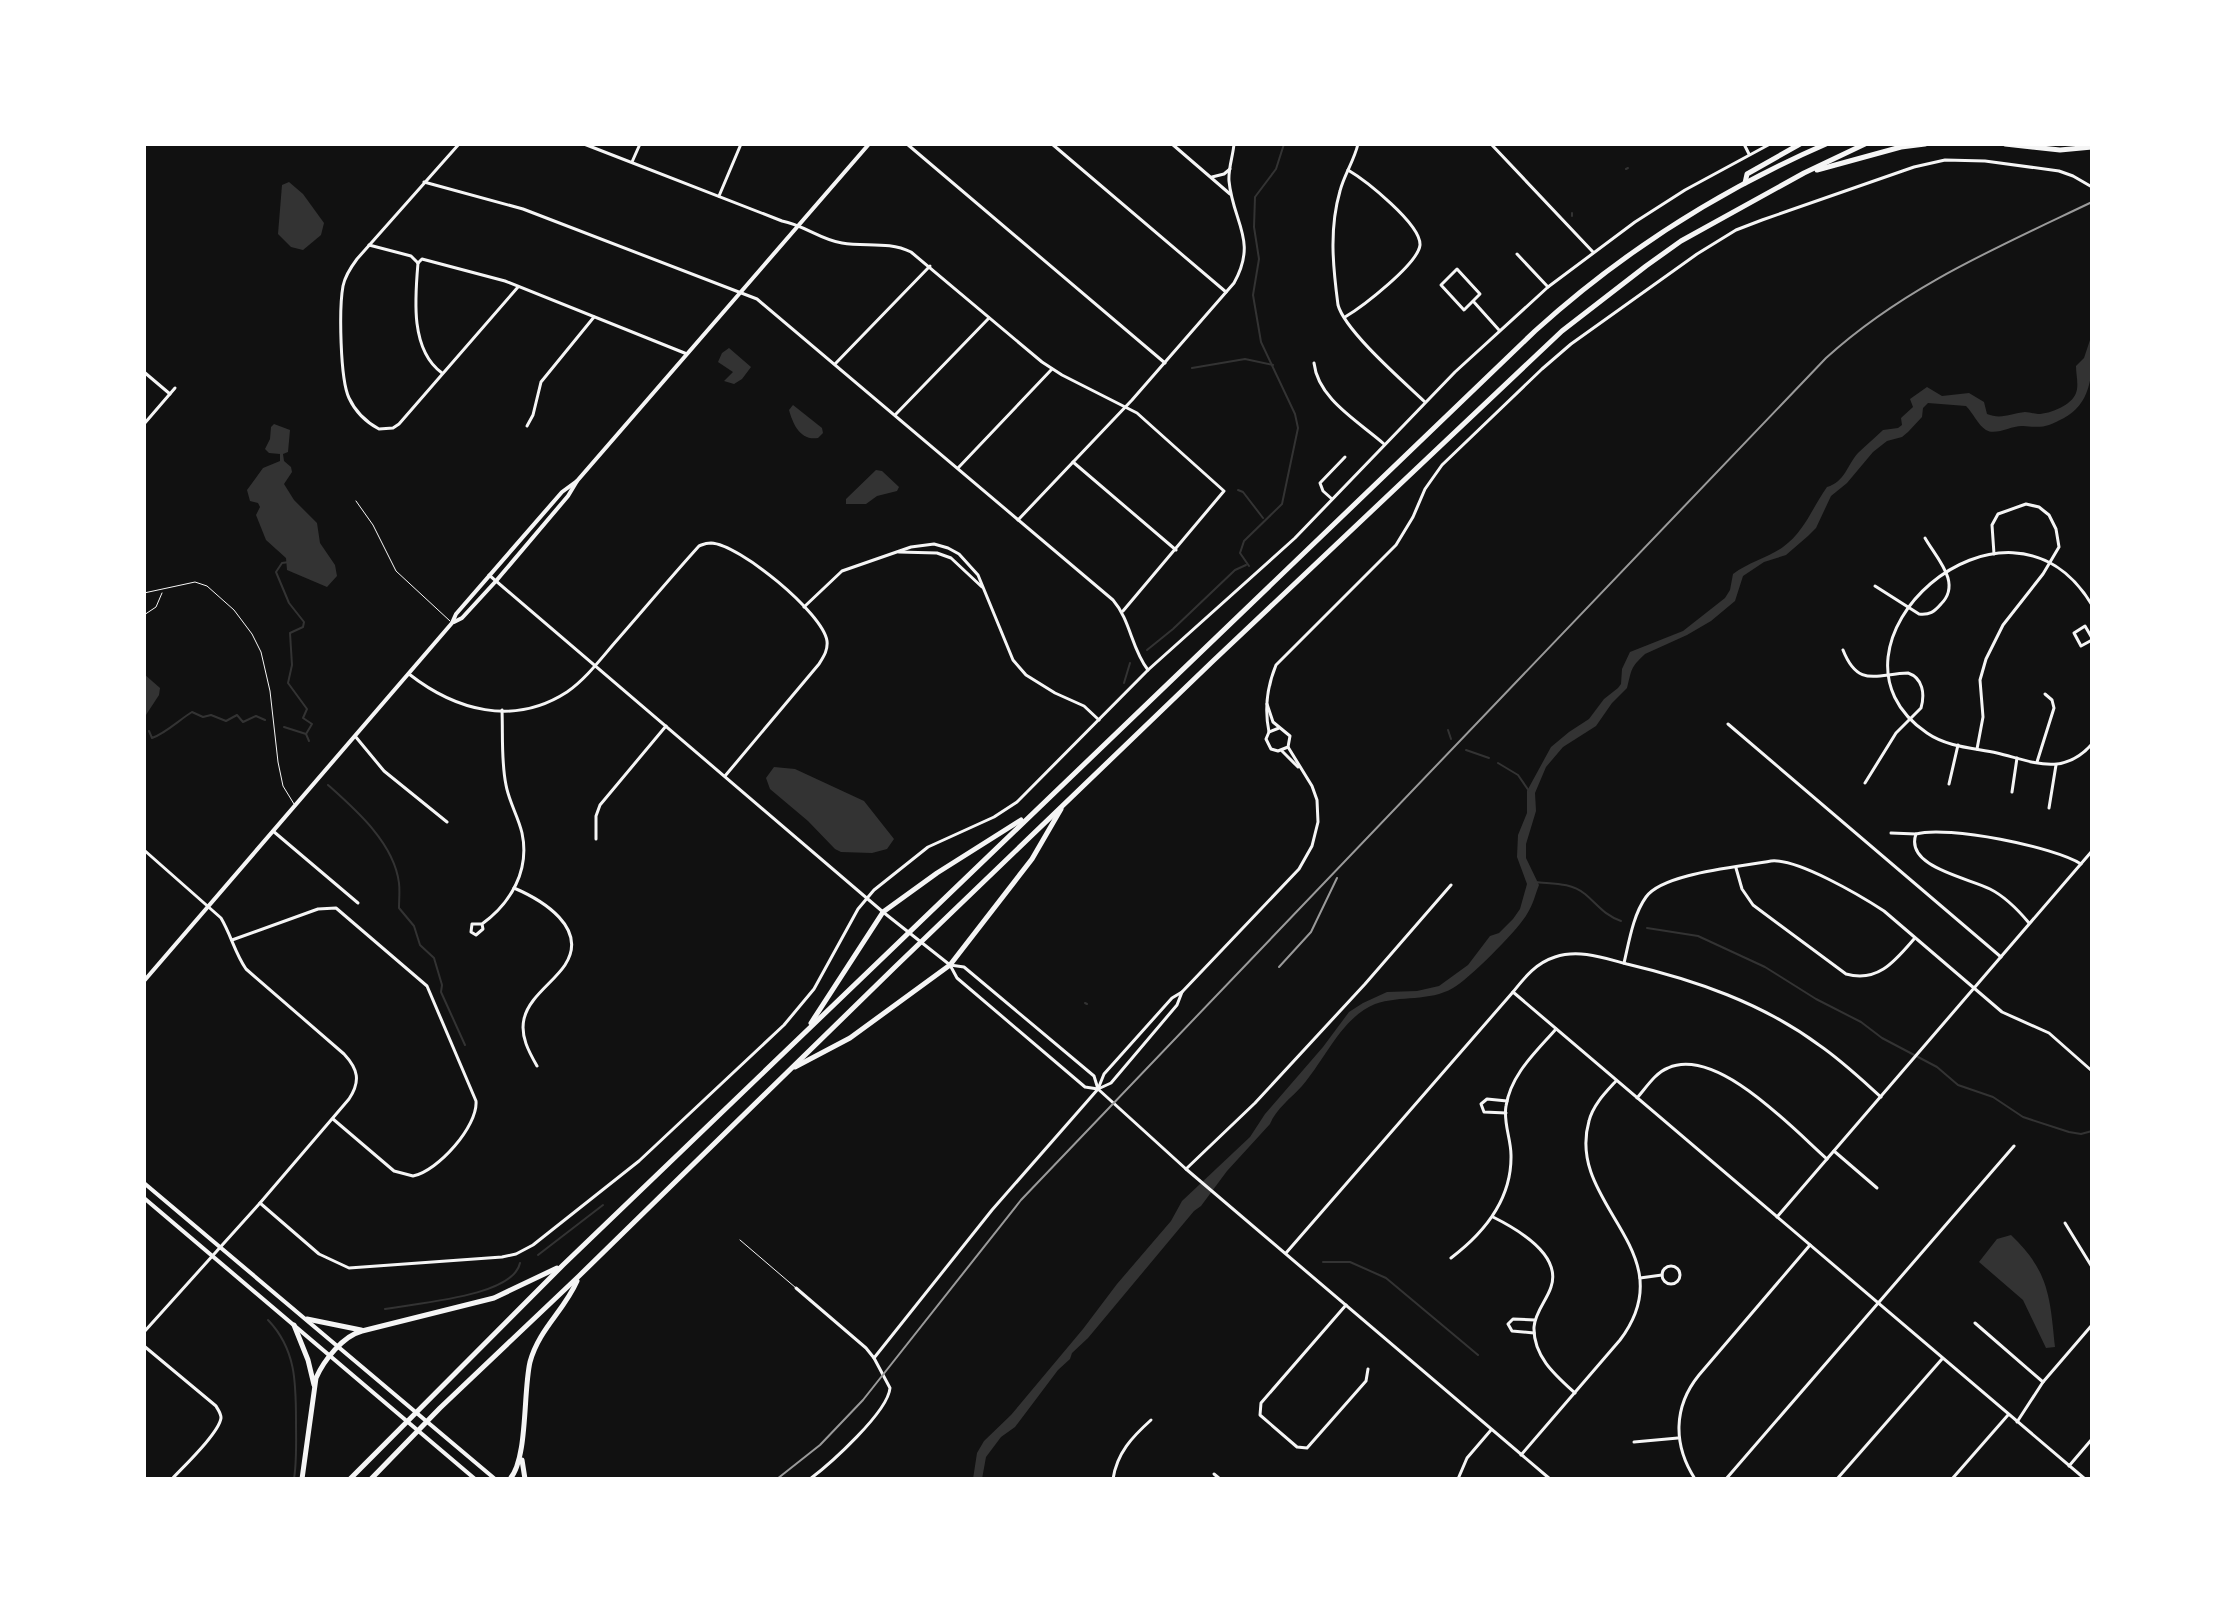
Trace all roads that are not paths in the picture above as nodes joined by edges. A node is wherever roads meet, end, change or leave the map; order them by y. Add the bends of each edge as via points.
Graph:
1 (459, 144) edge
2 (584, 144) edge
3 (640, 144) edge
4 (741, 144) edge
5 (869, 144) edge
6 (907, 144) edge
7 (1052, 144) edge
8 (1172, 144) edge
9 (1234, 144) edge
10 (1358, 144) edge
11 (1491, 144) edge
12 (1744, 144) edge
13 (1770, 144) edge
14 (1800, 144) edge
15 (1826, 144) edge
16 (1865, 144) edge
17 (1925, 144) edge
18 (2005, 144) edge
19 (2092, 147) edge
20 (1749, 154) junction
21 (632, 162) junction
22 (1230, 169) junction
23 (1348, 170) junction
24 (1804, 173) junction
25 (1212, 177) junction
26 (424, 182) junction
27 (1745, 184) junction
28 (2092, 187) edge
29 (1232, 195) junction
30 (719, 196) junction
31 (799, 225) junction
32 (369, 245) junction
33 (1593, 252) junction
34 (1517, 254) dead end
35 (418, 263) junction
36 (930, 266) junction
37 (518, 287) junction
38 (1548, 287) junction
39 (741, 292) junction
40 (1226, 293) junction
41 (1473, 301) junction
42 (594, 317) junction
43 (989, 318) junction
44 (1343, 318) junction
45 (1499, 330) junction
46 (687, 354) junction
47 (1165, 363) junction
48 (1314, 363) dead end
49 (835, 364) junction
50 (1052, 369) junction
51 (144, 372) edge
52 (442, 373) junction
53 (175, 388) dead end
54 (170, 394) junction
55 (1425, 402) junction
56 (1127, 406) junction
57 (895, 415) junction
58 (144, 424) edge
59 (527, 426) dead end
60 (1384, 444) junction
61 (1345, 457) dead end
62 (1073, 462) junction
63 (958, 468) junction
64 (577, 481) junction
65 (1332, 499) junction
66 (356, 501) dead end
67 (1018, 520) junction
68 (1925, 538) dead end
69 (1176, 550) junction
70 (899, 552) junction
71 (1994, 554) junction
72 (2050, 563) junction
73 (1945, 571) junction
74 (489, 575) junction
75 (496, 581) junction
76 (1875, 586) dead end
77 (163, 590) junction
78 (985, 591) junction
79 (144, 593) edge
80 (2092, 604) edge
81 (804, 607) junction
82 (1908, 607) junction
83 (1123, 611) junction
84 (144, 615) edge
85 (452, 623) junction
86 (2091, 632) edge
87 (2092, 639) edge
88 (1843, 650) dead end
89 (595, 666) junction
90 (1148, 670) junction
91 (409, 674) junction
92 (1889, 675) junction
93 (2045, 694) dead end
94 (1267, 704) junction
95 (502, 710) junction
96 (1910, 719) junction
97 (1099, 720) junction
98 (1728, 724) dead end
99 (666, 726) junction
100 (1279, 728) junction
101 (1269, 732) junction
102 (355, 736) junction
103 (2092, 744) edge
104 (1958, 745) junction
105 (1288, 747) junction
106 (1977, 749) junction
107 (1282, 751) junction
108 (2017, 758) junction
109 (2037, 762) junction
110 (2056, 765) junction
111 (1302, 769) junction
112 (725, 776) junction
113 (1865, 783) dead end
114 (1949, 784) dead end
115 (2012, 792) dead end
116 (1065, 804) junction
117 (295, 805) junction
118 (2049, 808) dead end
119 (1032, 813) junction
120 (447, 822) dead end
121 (273, 831) junction
122 (1891, 833) dead end
123 (1916, 834) junction
124 (596, 839) dead end
125 (144, 850) edge
126 (2092, 851) edge
127 (2081, 864) junction
128 (1736, 868) junction
129 (1451, 885) dead end
130 (514, 888) junction
131 (867, 898) junction
132 (358, 903) dead end
133 (208, 905) junction
134 (883, 912) junction
135 (2030, 923) junction
136 (482, 924) dead end
137 (1915, 938) junction
138 (232, 940) junction
139 (2001, 957) junction
140 (1624, 963) junction
141 (950, 965) junction
142 (144, 981) edge
143 (1973, 988) junction
144 (1182, 992) junction
145 (1513, 992) junction
146 (1556, 1029) junction
147 (806, 1032) junction
148 (1137, 1037) junction
149 (1145, 1043) junction
150 (537, 1066) dead end
151 (787, 1071) junction
152 (2092, 1071) edge
153 (1616, 1081) junction
154 (1098, 1089) junction
155 (1881, 1097) junction
156 (1637, 1098) junction
157 (1507, 1101) junction
158 (1506, 1113) junction
159 (333, 1119) junction
160 (2014, 1146) dead end
161 (1834, 1151) junction
162 (1827, 1159) junction
163 (1186, 1169) junction
164 (144, 1185) edge
165 (1877, 1188) dead end
166 (144, 1198) edge
167 (260, 1203) junction
168 (1493, 1217) junction
169 (1777, 1217) junction
170 (2065, 1223) dead end
171 (740, 1240) dead end
172 (1810, 1245) junction
173 (219, 1247) junction
174 (1286, 1253) junction
175 (212, 1255) junction
176 (1451, 1258) dead end
177 (563, 1265) junction
178 (2092, 1267) edge
179 (1662, 1275) junction
180 (579, 1276) junction
181 (1640, 1278) junction
182 (796, 1288) joint
183 (1879, 1304) junction
184 (1346, 1305) junction
185 (307, 1319) junction
186 (1535, 1320) junction
187 (1975, 1323) dead end
188 (294, 1325) junction
189 (2092, 1325) edge
190 (362, 1331) junction
191 (144, 1332) edge
192 (1534, 1333) junction
193 (144, 1346) edge
194 (340, 1346) junction
195 (331, 1356) junction
196 (874, 1358) junction
197 (1942, 1359) junction
198 (1368, 1369) dead end
199 (2043, 1382) junction
200 (315, 1388) junction
201 (1575, 1393) junction
202 (2008, 1415) junction
203 (1151, 1420) dead end
204 (2017, 1422) junction
205 (1491, 1429) junction
206 (1679, 1438) junction
207 (2092, 1439) edge
208 (1634, 1442) dead end
209 (521, 1451) junction
210 (1521, 1455) junction
211 (2069, 1466) junction
212 (1214, 1474) dead end
213 (172, 1479) edge
214 (302, 1479) edge
215 (350, 1479) edge
216 (371, 1479) edge
217 (475, 1479) edge
218 (495, 1479) edge
219 (510, 1479) edge
220 (525, 1479) edge
221 (810, 1479) edge
222 (1113, 1479) edge
223 (1220, 1479) edge
224 (1458, 1479) edge
225 (1550, 1479) edge
226 (1695, 1479) edge
227 (1726, 1479) edge
228 (1837, 1479) edge
229 (1952, 1479) edge
230 (2085, 1479) edge

1 - 26 street
2 - 21 street
3 - 21 street
4 - 30 street
5 - 31 main road
6 - 47 street
7 - 40 street
8 - 25 street
9 - 22 street
10 - 23 street
11 - 33 street
12 - 20 street
13 - 20 street
14 - 27 highway via 1747,174
15 - 27 highway
16 - 24 highway
17 - 24 highway
18 - 19 highway via 2060,150
20 - 33 street
21 - 30 street
22 - 25 street
22 - 29 street
23 - 44 street via 1338,195 1332,241
23 - 44 street via 1368,182 1411,226 1420,244 1412,260 1376,295
24 - 116 highway via 1681,241 1562,331
25 - 29 street
26 - 32 street
26 - 39 street via 523,209
27 - 119 highway via 1679,221 1558,309
28 - 94 street via 2046,169 1945,160 1736,230 1564,350 1442,465 1396,545 1276,665
29 - 40 street via 1246,250
30 - 31 street
31 - 36 street via 842,243 899,246
31 - 39 main road
32 - 35 street via 411,256
32 - 52 street via 351,266 341,298 348,396 372,425 385,430 399,424
33 - 38 street
34 - 38 street
35 - 37 street via 422,259 473,271
35 - 52 street via 421,344
36 - 43 street
36 - 49 street
37 - 42 street
37 - 52 street
38 - 45 street
39 - 46 main road
39 - 49 street via 771,309
40 - 47 street
41 - 41 street via 1480,294 1457,269 1441,285 1464,310
41 - 45 street
42 - 46 street
42 - 59 street via 544,377
43 - 50 street
43 - 57 street
44 - 55 street
45 - 55 street
46 - 64 main road
47 - 56 street
48 - 60 street via 1327,394
49 - 57 street
50 - 56 street
50 - 63 street
51 - 54 street
53 - 54 street
54 - 58 street
55 - 60 street
56 - 62 street
56 - 69 street via 1224,491
57 - 63 street
60 - 65 street
61 - 65 street via 1320,483
62 - 67 street
62 - 69 street
63 - 67 street
64 - 74 main road
64 - 75 main road
65 - 90 street
66 - 85 lane via 396,571
67 - 83 street
68 - 73 street
69 - 83 street
70 - 78 street via 951,558
70 - 78 street via 922,544 948,548 970,564
70 - 81 street via 842,571
71 - 72 street
71 - 72 street via 1994,516 2026,504 2049,515 2059,538
71 - 73 street
72 - 80 street via 2076,582
72 - 106 street via 2003,625 1986,659
73 - 82 street
73 - 82 street via 1950,594 1934,612 1919,614
74 - 75 street
74 - 85 main road
75 - 85 main road
75 - 89 street
76 - 82 street
77 - 79 lane
77 - 84 lane via 156,607
77 - 117 lane via 195,582 207,586 252,634 270,691 283,786
78 - 97 street via 1019,668
81 - 89 street via 755,565 718,545 705,544
81 - 112 street via 825,634 827,651
82 - 92 street via 1890,645
83 - 90 street
85 - 91 main road
86 - 87 street
86 - 87 street via 2085,626 2074,633 2081,646
88 - 92 street via 1852,670 1862,676
89 - 95 street via 554,699
89 - 99 street
90 - 97 street
91 - 95 street via 460,705
91 - 102 main road
92 - 96 street
92 - 96 street via 1908,673 1919,680 1923,702
93 - 109 street via 2054,708
94 - 100 street
94 - 101 street
95 - 130 street via 505,783 523,846
96 - 104 street via 1936,738
96 - 113 street
97 - 131 street via 1017,802 928,847
98 - 139 street
99 - 112 street
99 - 124 street via 600,805
100 - 101 street
100 - 105 street via 1290,736
101 - 107 street via 1268,746
102 - 117 main road
102 - 120 street via 384,771
103 - 110 street via 2078,759
104 - 106 street
104 - 114 street
105 - 107 street
105 - 111 street
106 - 108 street
107 - 111 street
108 - 109 street
108 - 115 street
109 - 110 street
110 - 118 street
111 - 144 street via 1318,807 1308,857
112 - 131 street
116 - 141 highway via 1032,859
116 - 151 highway
117 - 121 main road
119 - 134 highway
119 - 147 highway
121 - 132 street
121 - 133 main road
122 - 123 street
123 - 127 street via 1983,835
123 - 135 street via 1914,845 1921,858 1991,890
125 - 133 street
126 - 127 street
127 - 135 street
128 - 137 street via 1779,860 1795,864 1875,905
128 - 137 street via 1753,905 1846,974 1864,977 1880,972
128 - 140 street via 1654,888 1641,905
129 - 163 street via 1255,1103
130 - 136 street
130 - 150 street via 559,915 571,942 567,961 524,1018 523,1035
131 - 134 street
131 - 167 street via 814,989 784,1025 639,1161 526,1249 502,1257 349,1268 319,1254
133 - 138 street
133 - 142 main road
134 - 141 street
134 - 147 highway
135 - 139 street
137 - 143 street
138 - 159 street via 246,969 355,1067 357,1088
138 - 159 street via 318,909 336,908 427,986 476,1101 471,1125 435,1167 413,1176 394,1171
139 - 143 street
140 - 145 street via 1563,954 1539,963
140 - 155 street via 1734,997 1819,1044
141 - 151 highway via 850,1038
141 - 154 street via 957,978 1085,1087
141 - 154 street via 964,967 1010,1005 1094,1076
143 - 152 street via 2012,1019 2049,1033
143 - 155 street
144 - 148 street
144 - 149 street
145 - 146 street
145 - 174 street
146 - 153 street
146 - 157 street via 1517,1075
147 - 177 highway
148 - 149 street
148 - 154 street via 1101,1076
149 - 154 street via 1111,1083
151 - 180 highway
153 - 156 street
153 - 181 street via 1594,1107 1587,1146 1599,1191 1631,1245
154 - 163 street
154 - 196 street via 992,1210
155 - 161 street
156 - 162 street via 1665,1069 1695,1065 1740,1084
156 - 169 street
157 - 158 street
157 - 158 street via 1487,1099 1481,1104 1484,1112
158 - 168 street via 1510,1172
159 - 167 street
160 - 183 street
161 - 162 street
161 - 165 street
162 - 169 street
163 - 174 street
164 - 173 main road
166 - 175 main road
167 - 173 street
168 - 176 street
168 - 186 street via 1535,1246 1551,1265 1552,1284
169 - 172 street
170 - 178 street
171 - 182 lane
172 - 183 street
172 - 206 street via 1694,1381 1680,1412
173 - 175 street
173 - 185 main road
174 - 184 street
175 - 188 main road
175 - 191 street
177 - 190 highway via 494,1298
177 - 215 highway
179 - 179 street via 1673,1284 1680,1275 1671,1266
179 - 181 street
180 - 209 highway via 536,1343 528,1371
180 - 216 highway
181 - 201 street via 1639,1305 1629,1328
182 - 196 street
183 - 197 street
183 - 227 street
184 - 198 street via 1259,1408 1260,1415 1297,1447 1307,1448 1366,1381
184 - 205 street
185 - 190 highway
185 - 194 main road
186 - 192 street
186 - 192 street via 1513,1319 1508,1324 1512,1331
187 - 199 street
188 - 195 main road
188 - 200 highway
189 - 199 street
190 - 194 highway
192 - 201 street via 1544,1362
193 - 213 street via 220,1413 215,1430
194 - 195 highway
194 - 218 main road
195 - 200 highway
195 - 217 main road
196 - 221 street via 890,1388 887,1401
197 - 202 street
197 - 228 street
199 - 204 street
200 - 214 highway
201 - 210 street
202 - 204 street
202 - 229 street
203 - 222 street via 1123,1450
204 - 211 street
205 - 210 street
205 - 224 street via 1467,1458
206 - 208 street
206 - 226 street
207 - 211 street
209 - 219 highway
209 - 220 highway
210 - 225 street
211 - 230 street
212 - 223 street

